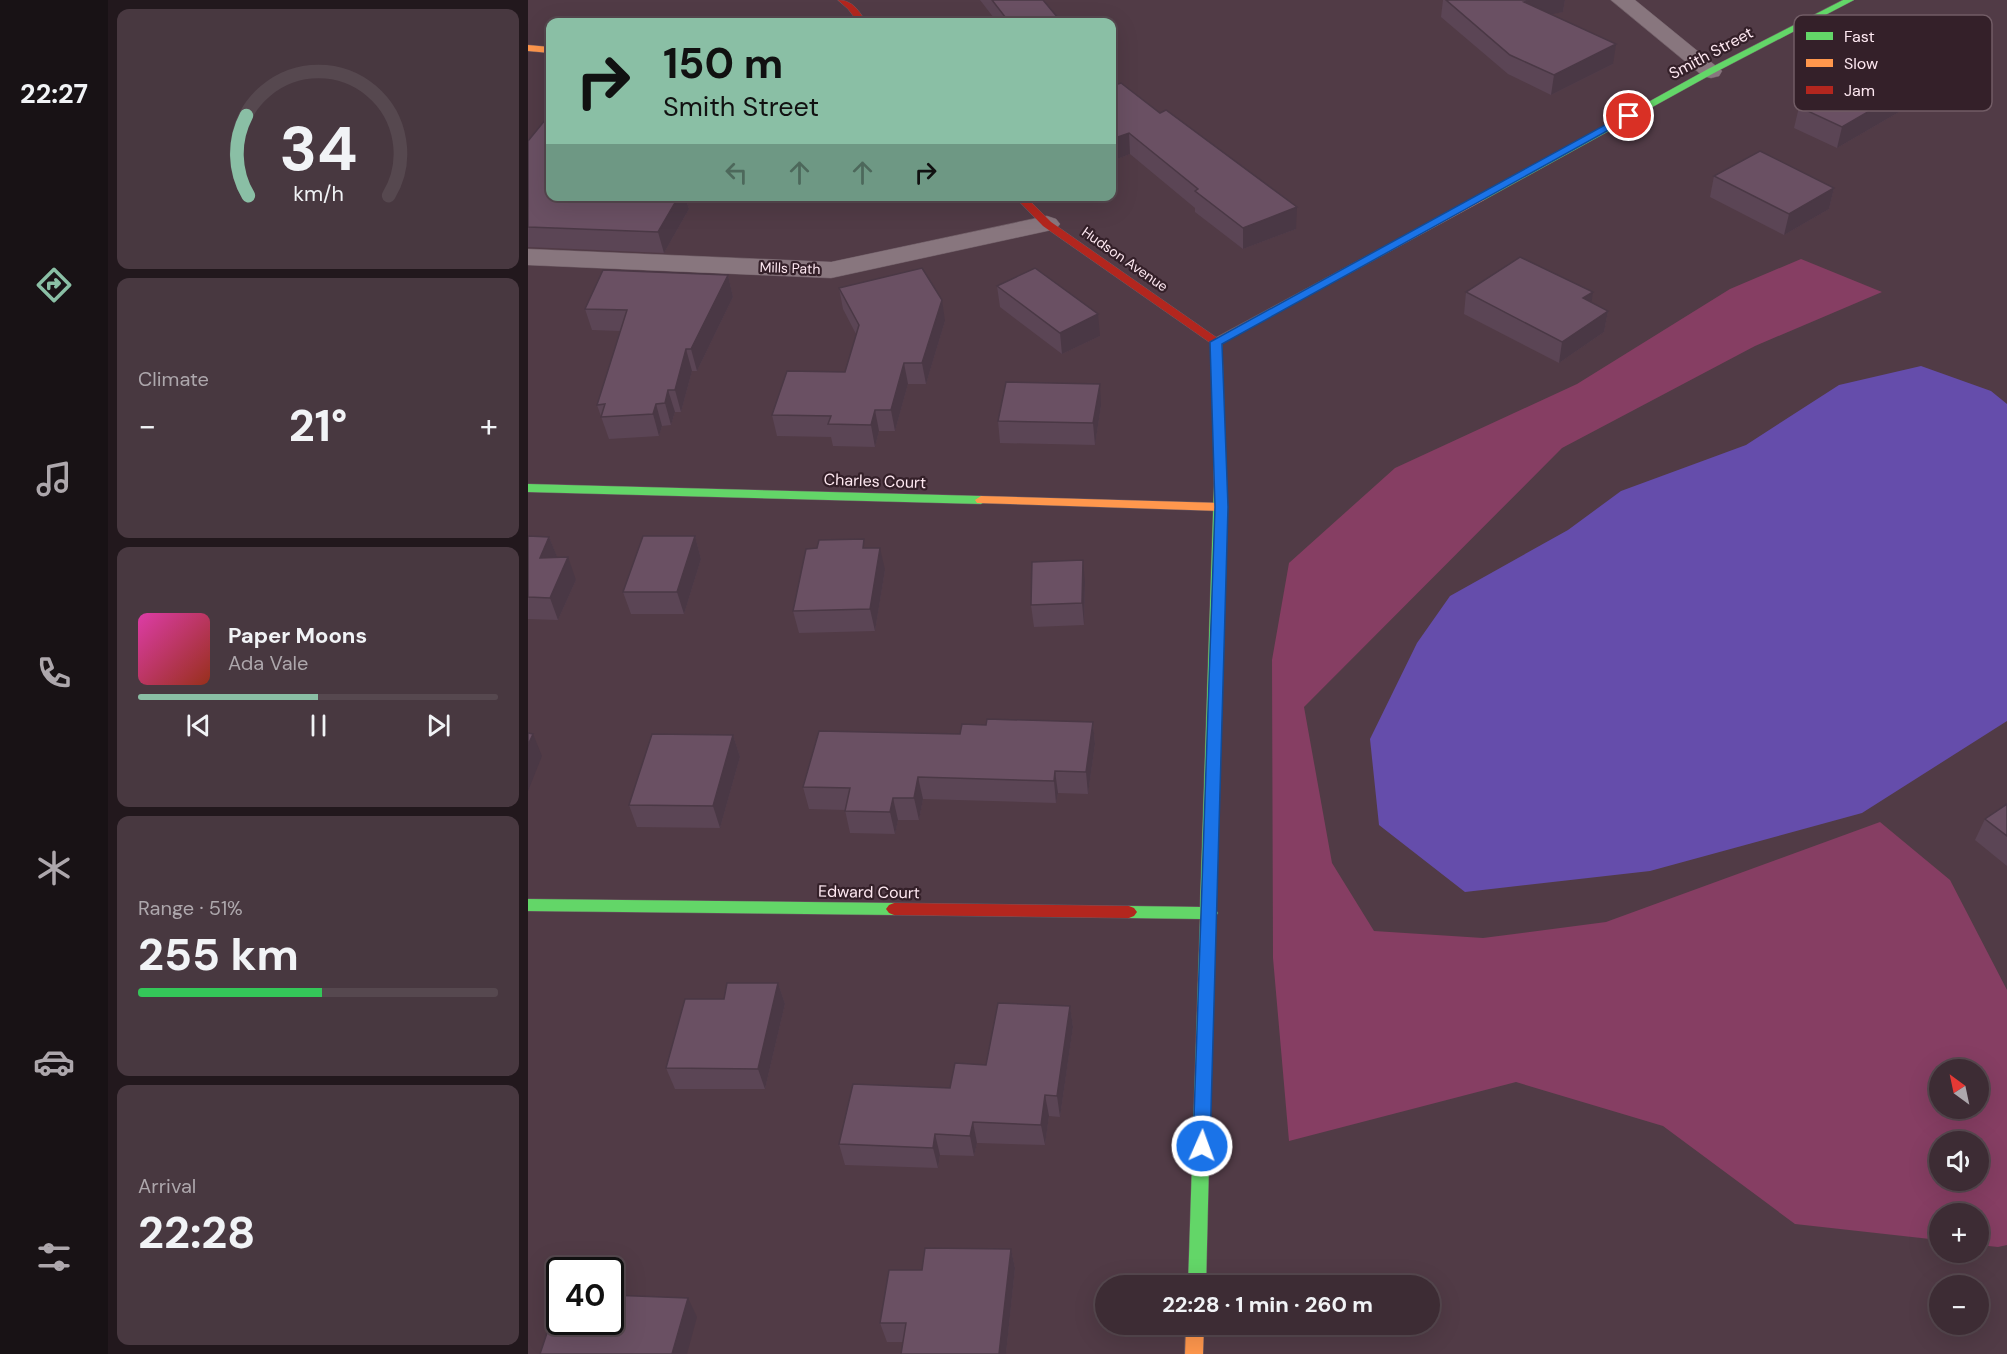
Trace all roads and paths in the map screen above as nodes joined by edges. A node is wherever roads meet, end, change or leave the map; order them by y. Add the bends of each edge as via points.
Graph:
1 (842, 0) edge
2 (1622, 0) edge
3 (1850, 0) edge
4 (1821, 15) edge
5 (858, 18) edge
6 (1794, 29) edge
7 (528, 48) edge
8 (546, 50) edge
9 (1711, 71) junction
10 (1024, 201) edge
11 (1047, 224) junction
12 (528, 257) edge
13 (1216, 342) junction
14 (528, 488) edge
15 (1221, 507) junction
16 (528, 904) edge
17 (1210, 912) junction
18 (1197, 1275) edge
19 (1195, 1335) edge
20 (1194, 1354) edge

1 - 5 street
2 - 9 street
3 - 4 street, Smith Street
6 - 9 street, Smith Street
7 - 8 street
9 - 13 street, Smith Street
10 - 11 street, Hudson Avenue
11 - 12 street, Mills Path via 831,270
11 - 13 street, Hudson Avenue
13 - 15 street
14 - 15 street, Charles Court
15 - 17 street
16 - 17 street, Edward Court
17 - 18 street
19 - 20 street

